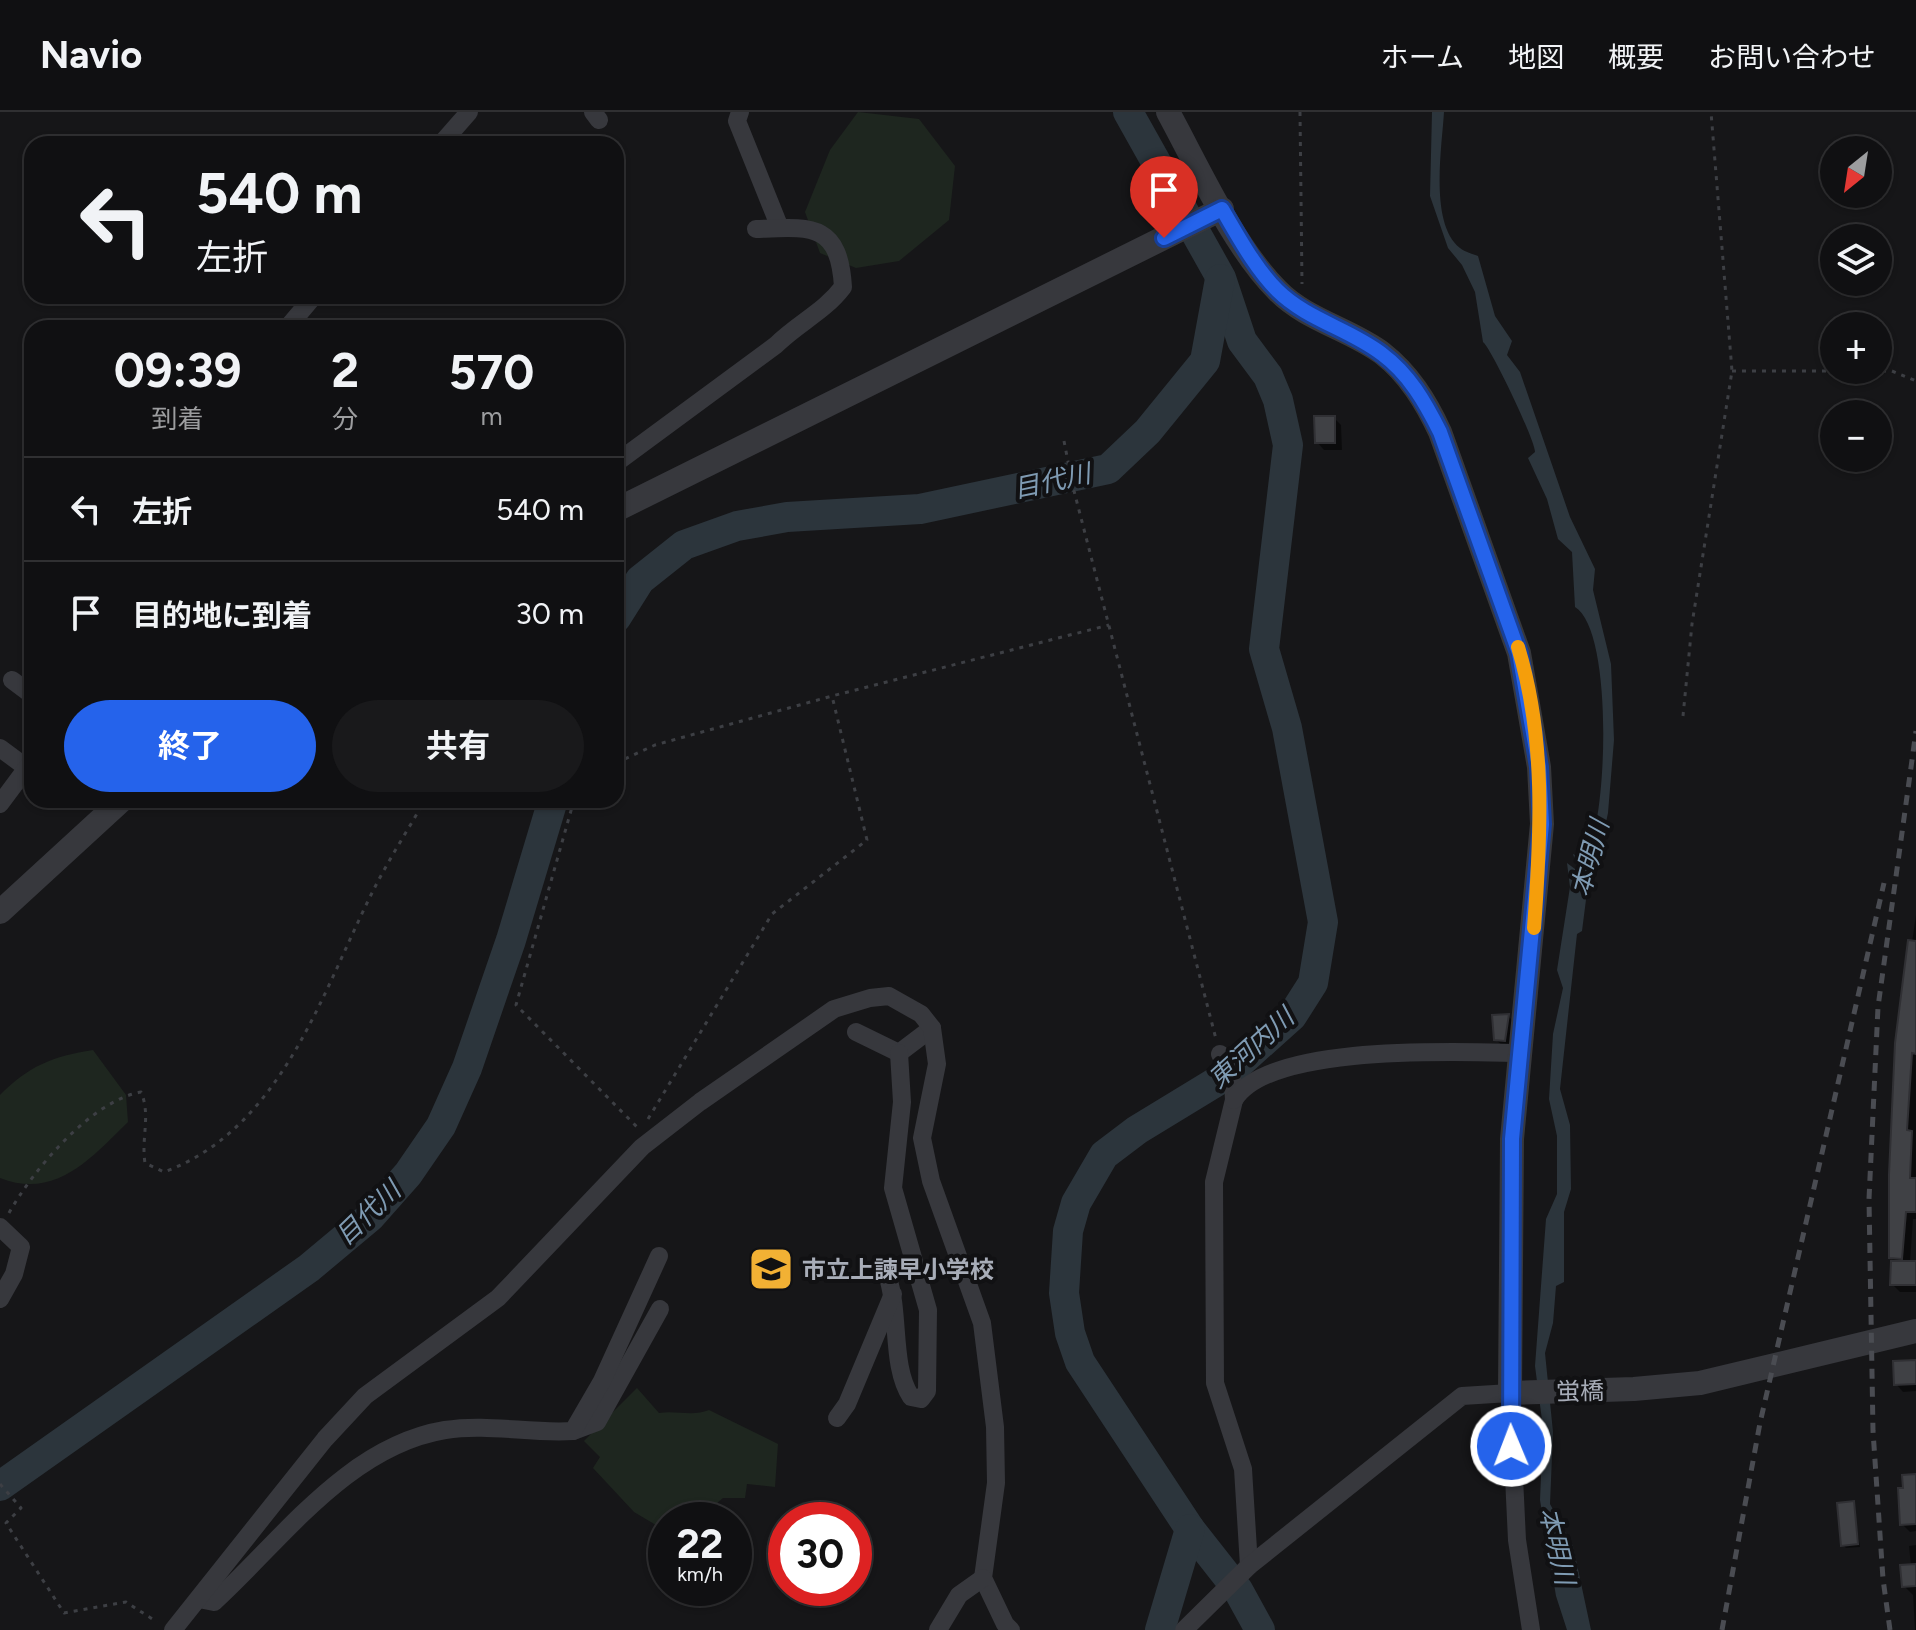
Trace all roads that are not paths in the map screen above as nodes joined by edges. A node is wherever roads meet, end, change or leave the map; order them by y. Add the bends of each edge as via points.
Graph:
1 (469, 112) edge
2 (740, 112) edge
3 (1168, 112) edge
4 (448, 136) edge
5 (1217, 212) junction
6 (780, 228) junction
7 (756, 229) dead end
8 (307, 304) edge
9 (294, 320) edge
10 (624, 457) edge
11 (624, 506) edge
12 (12, 680) dead end
13 (24, 689) edge
14 (0, 748) edge
15 (24, 761) edge
16 (24, 772) edge
17 (0, 804) edge
18 (113, 808) edge
19 (0, 912) edge
20 (932, 1028) junction
21 (856, 1032) dead end
22 (899, 1053) junction
23 (1520, 1053) junction
24 (1220, 1054) road end
25 (1234, 1091) junction
26 (1, 1227) edge
27 (659, 1256) dead end
28 (0, 1299) edge
29 (660, 1309) dead end
30 (1916, 1331) edge
31 (1518, 1392) junction
32 (837, 1418) dead end
33 (573, 1431) junction
34 (1245, 1570) junction
35 (983, 1578) junction
36 (199, 1599) junction
37 (1189, 1628) edge
38 (173, 1630) edge
39 (938, 1630) edge
40 (1011, 1630) edge
41 (1531, 1630) edge

1 - 4 street
2 - 6 street via 737,121
3 - 5 street
5 - 11 street
5 - 23 street via 1277,290 1381,353 1424,399 1445,444 1519,653 1539,767 1542,824
6 - 7 street
6 - 10 street via 824,233 837,248 843,287 814,318
8 - 9 street
12 - 13 street
14 - 15 street
16 - 17 street
18 - 19 street
20 - 22 street
20 - 35 street via 937,1064 922,1138 931,1181 982,1323 995,1427 996,1483
20 - 36 street via 921,1014 889,996 851,1003 834,1009 689,1110 642,1147 498,1298 365,1396
21 - 22 street
22 - 32 street via 902,1102 893,1188 928,1310 927,1391 921,1399 911,1397 902,1383 891,1286
23 - 25 street via 1332,1056
23 - 31 street via 1512,1139
24 - 25 street
25 - 34 street via 1214,1182 1215,1383 1243,1469
26 - 28 street via 21,1247
27 - 33 street
29 - 33 street via 597,1422
30 - 31 street, 蛍橋 via 1700,1383
31 - 34 street via 1462,1396
31 - 41 street via 1517,1540
33 - 36 street via 489,1427 445,1430 404,1442 321,1498 214,1602
34 - 37 street
35 - 39 street via 959,1595
35 - 40 street
36 - 38 street

